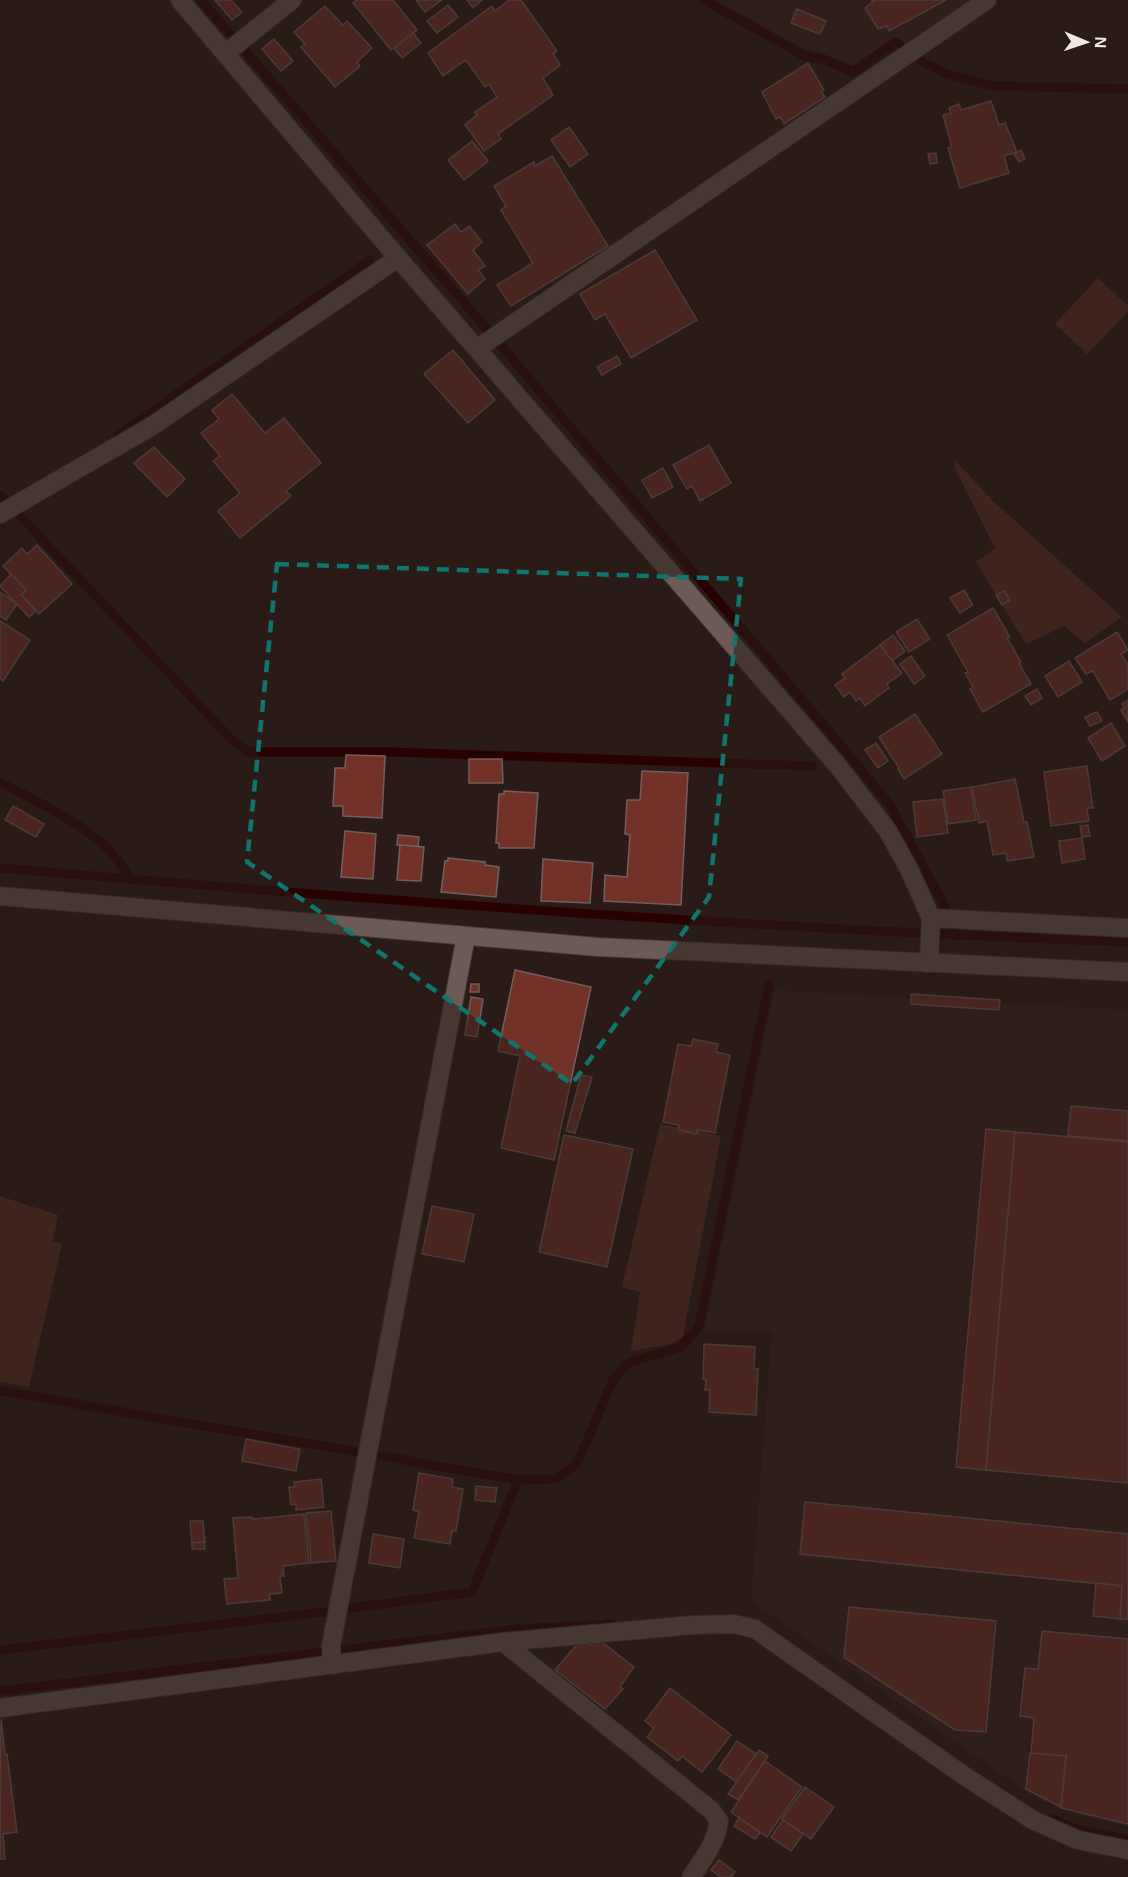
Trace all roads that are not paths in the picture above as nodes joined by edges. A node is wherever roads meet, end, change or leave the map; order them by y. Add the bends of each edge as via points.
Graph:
1 (180, 0) edge
2 (292, 0) edge
3 (987, 0) edge
4 (235, 46) junction
5 (398, 258) junction
6 (489, 340) junction
7 (0, 514) edge
8 (0, 896) edge
9 (940, 920) junction
10 (1128, 928) edge
11 (466, 936) junction
12 (929, 963) junction
13 (1128, 972) edge
14 (503, 1642) junction
15 (331, 1656) junction
16 (0, 1708) edge
17 (1128, 1850) edge
18 (691, 1877) edge

1 - 4 street
2 - 4 street
3 - 6 street
4 - 5 street
5 - 6 street
5 - 7 street via 152,426
6 - 9 street via 838,766 888,831
8 - 11 street
9 - 10 street
9 - 12 street via 930,944
11 - 12 street
11 - 15 street
12 - 13 street
14 - 15 street
14 - 17 street via 693,1625 734,1624 755,1629 1033,1820 1078,1840
14 - 18 street via 711,1810 719,1821 717,1831
15 - 16 street

